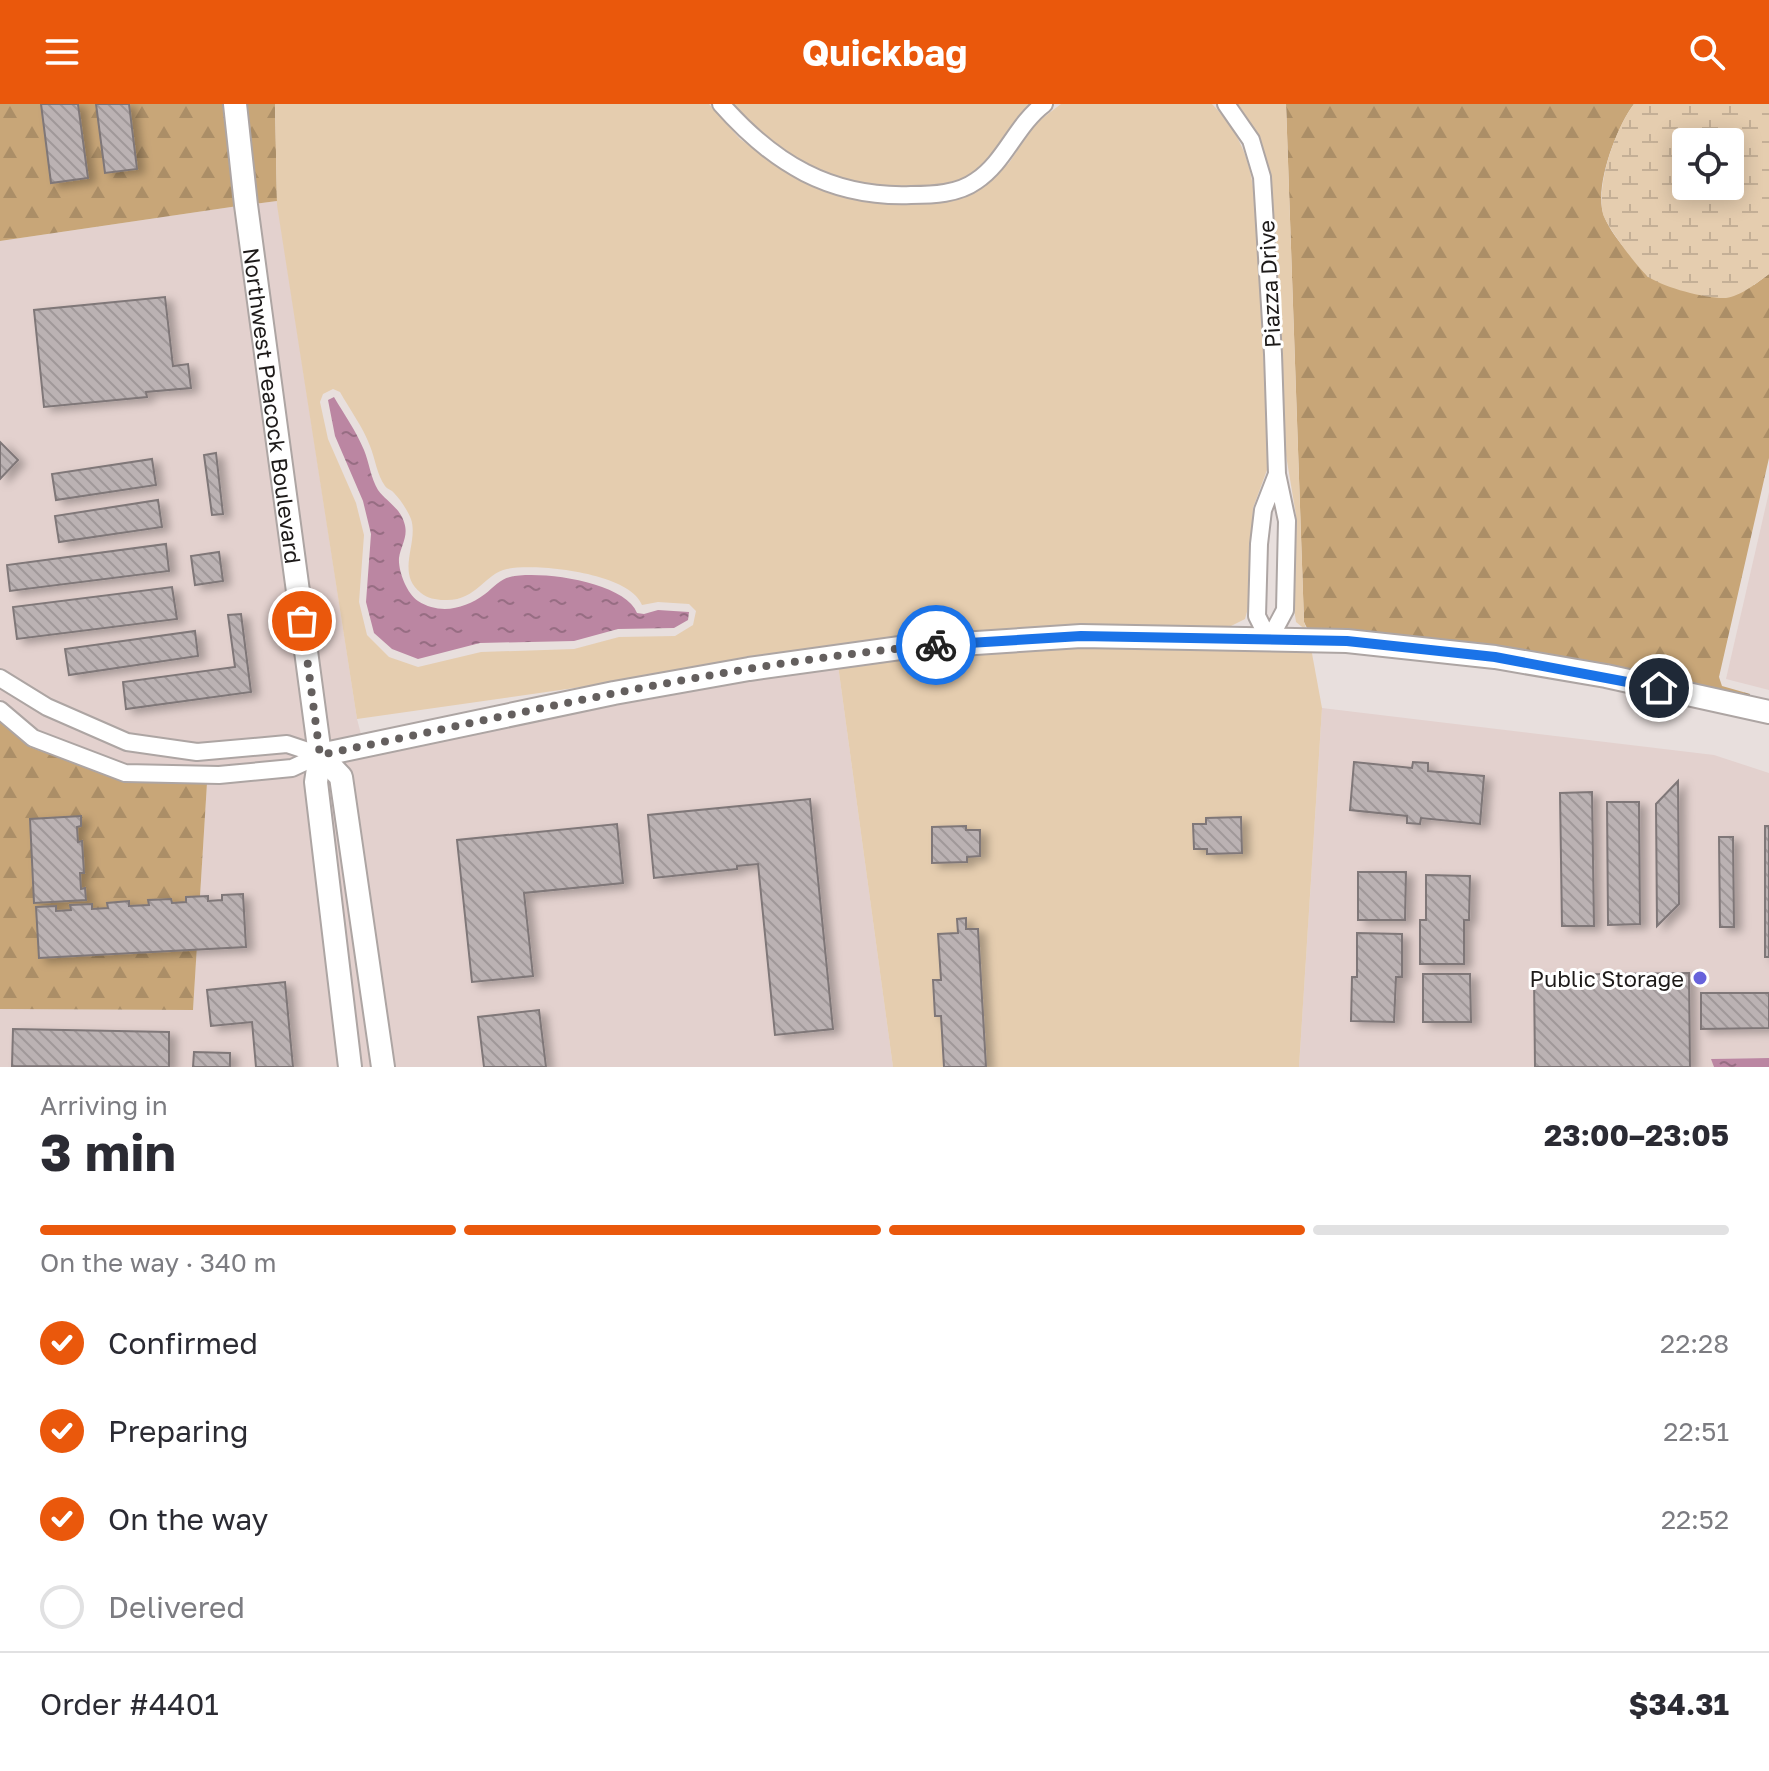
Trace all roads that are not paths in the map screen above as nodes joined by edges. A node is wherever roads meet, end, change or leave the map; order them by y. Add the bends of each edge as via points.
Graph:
1 (235, 104) edge
2 (721, 104) edge
3 (1044, 104) edge
4 (1226, 104) edge
5 (1277, 474) junction
6 (1269, 640) junction
7 (0, 678) edge
8 (0, 710) edge
9 (1769, 712) edge
10 (320, 755) junction
11 (350, 1067) edge
12 (383, 1067) edge

1 - 10 street, Northwest Peacock Boulevard
2 - 3 street via 754,140 814,178 854,191 902,196 945,193 973,183
4 - 5 street, Piazza Drive via 1251,140 1264,187
5 - 6 street, Piazza Drive via 1287,521 1285,610
5 - 6 street, Piazza Drive via 1263,510 1259,544 1257,616
6 - 9 street via 1347,641 1495,657
6 - 10 street via 1081,636 900,648 614,693
7 - 10 street via 47,707 127,742 197,752 287,744
8 - 10 street via 33,738 125,773 219,775 290,768
10 - 11 street, Northwest Peacock Boulevard via 316,786
10 - 12 street, Northwest Peacock Boulevard via 341,777

